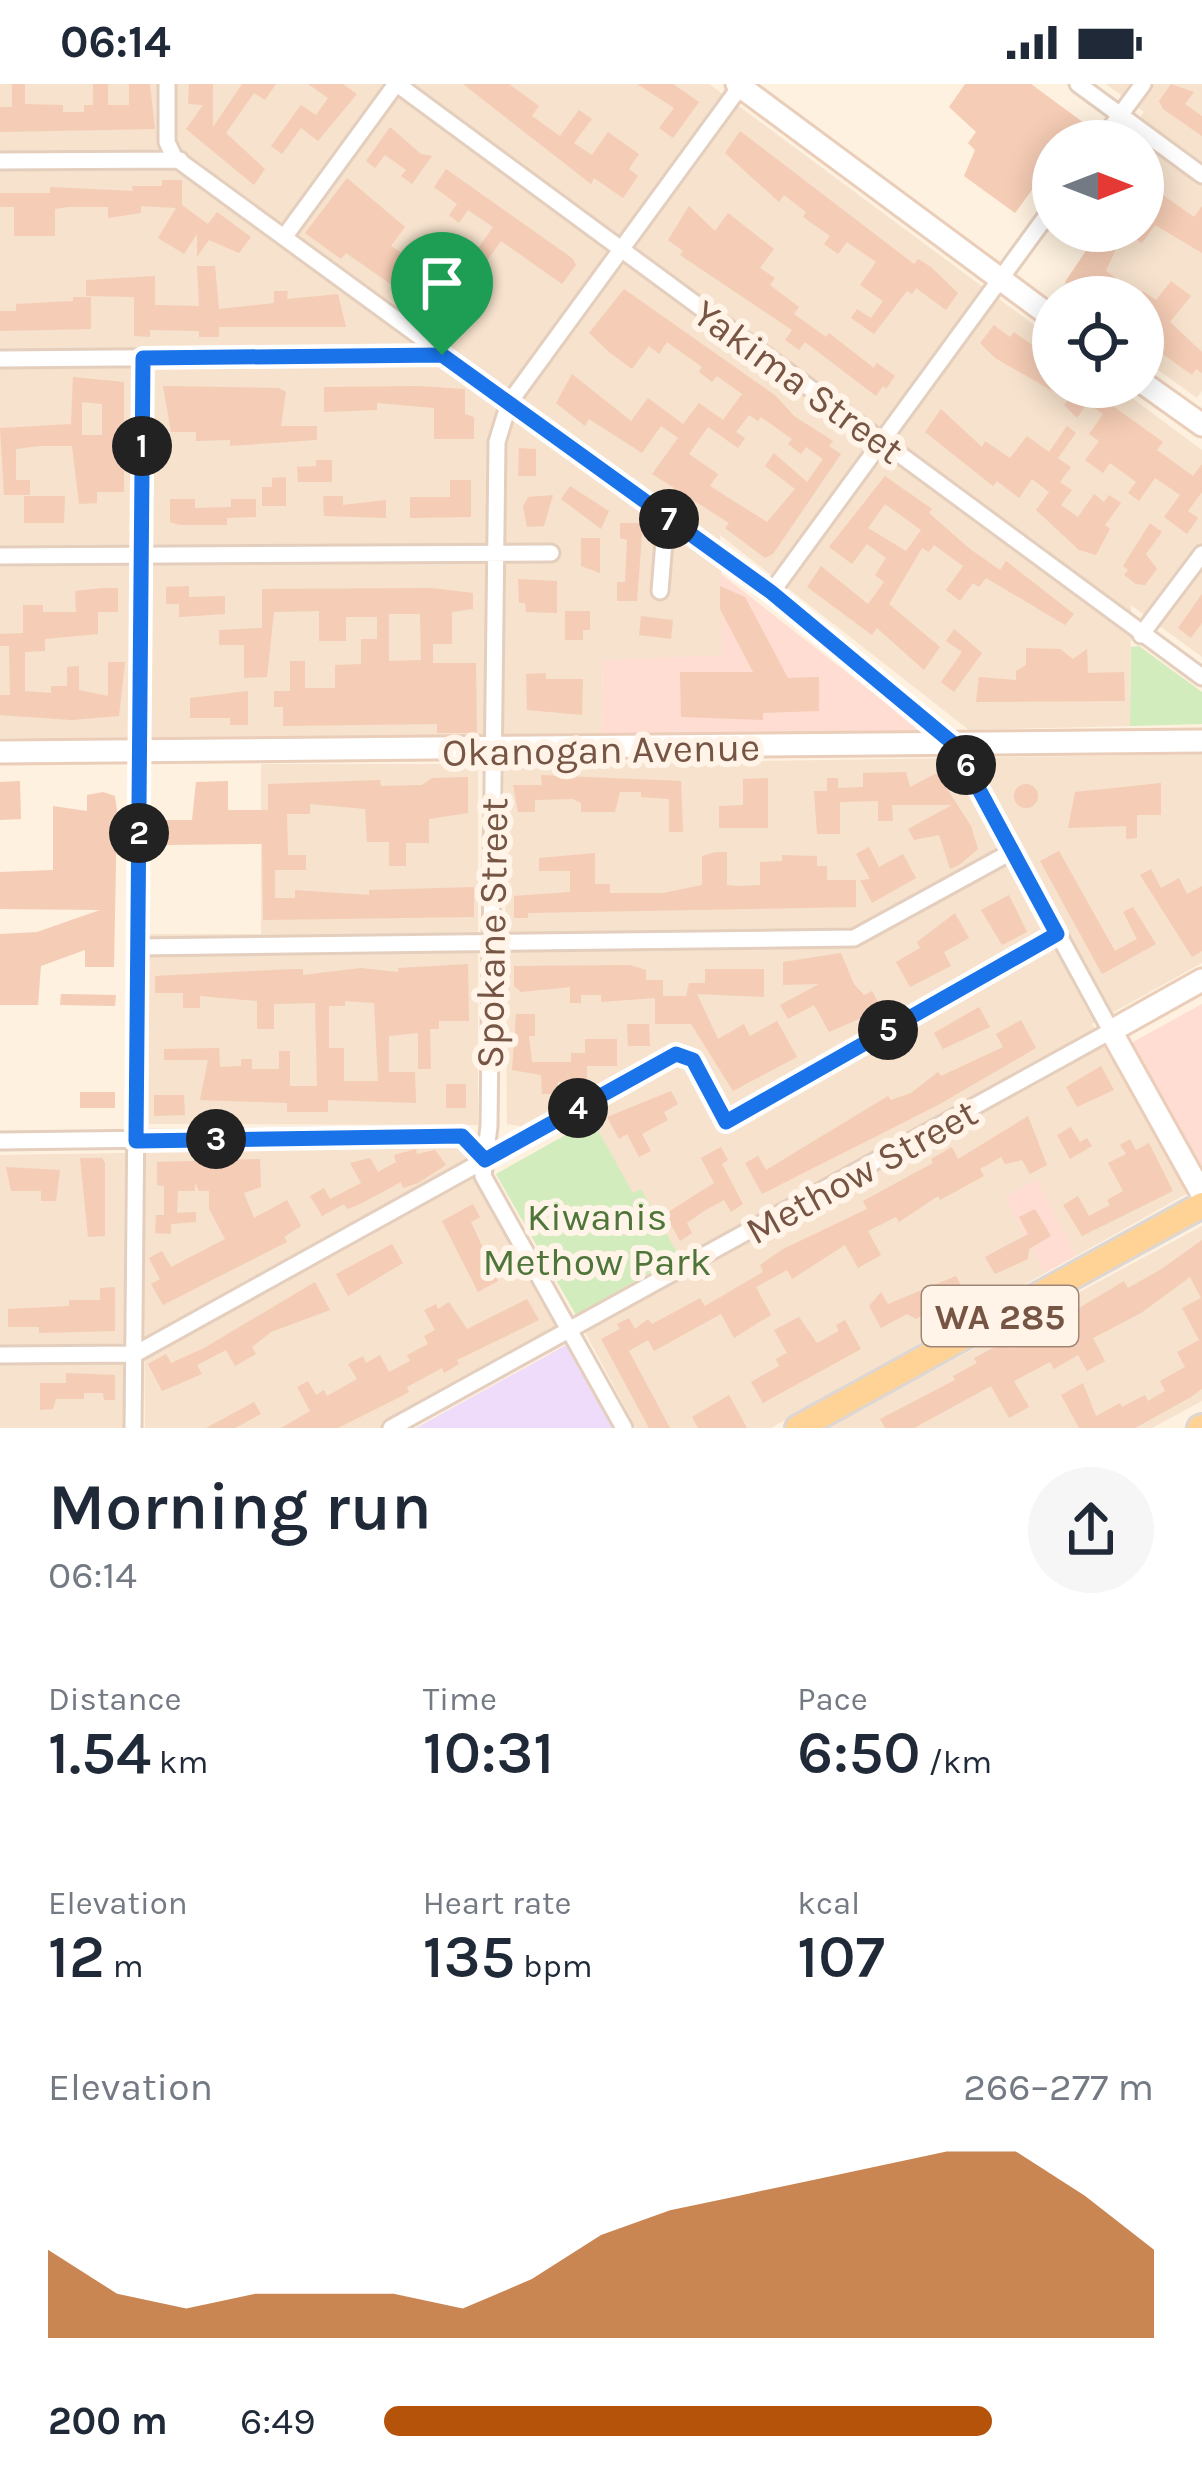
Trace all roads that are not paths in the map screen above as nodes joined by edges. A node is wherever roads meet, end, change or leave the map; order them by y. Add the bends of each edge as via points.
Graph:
1 (167, 84) edge
2 (396, 84) edge
3 (1078, 84) edge
4 (1143, 84) edge
5 (740, 85) edge
6 (1120, 114) junction
7 (1116, 120) edge
8 (180, 160) junction
9 (0, 161) edge
10 (1202, 175) edge
11 (285, 236) junction
12 (1032, 236) edge
13 (621, 250) junction
14 (1000, 280) junction
15 (1032, 303) edge
16 (442, 355) junction
17 (143, 358) junction
18 (0, 359) edge
19 (1164, 398) edge
20 (509, 403) junction
21 (1202, 425) edge
22 (881, 442) junction
23 (666, 516) junction
24 (495, 553) junction
25 (551, 553) dead end
26 (1202, 554) edge
27 (0, 556) edge
28 (141, 556) junction
29 (660, 591) dead end
30 (771, 592) junction
31 (1141, 635) junction
32 (1202, 677) edge
33 (1202, 742) edge
34 (955, 745) junction
35 (494, 750) junction
36 (0, 752) edge
37 (140, 752) junction
38 (1011, 851) junction
39 (1057, 934) junction
40 (490, 943) junction
41 (137, 947) junction
42 (1202, 980) edge
43 (1111, 1031) junction
44 (0, 1141) edge
45 (136, 1141) junction
46 (485, 1160) junction
47 (1202, 1194) edge
48 (1202, 1205) edge
49 (570, 1331) junction
50 (135, 1354) junction
51 (0, 1355) edge
52 (133, 1428) edge
53 (392, 1428) edge
54 (624, 1428) edge
55 (798, 1428) edge

1 - 8 street via 168,149
2 - 11 street
2 - 13 street, Yakima Street
3 - 6 street
4 - 6 street
5 - 13 street
5 - 14 street
6 - 7 street
6 - 10 street
8 - 9 street
8 - 11 street
11 - 16 street
12 - 14 street
13 - 20 street
13 - 22 street, Yakima Street
14 - 15 street
14 - 22 street
16 - 17 street
16 - 20 street
17 - 18 street
17 - 28 street
19 - 21 street
20 - 23 street
20 - 24 street, Spokane Street via 496,442
22 - 30 street
22 - 31 street, Yakima Street
23 - 29 street
23 - 30 street
24 - 25 street
24 - 28 street
24 - 35 street, Spokane Street
26 - 31 street
27 - 28 street
28 - 37 street
30 - 34 street
31 - 32 street, Yakima Street
33 - 34 street, Okanogan Avenue
34 - 35 street, Okanogan Avenue
34 - 38 street
35 - 37 street, Okanogan Avenue
35 - 40 street, Spokane Street
36 - 37 street, Okanogan Avenue
37 - 41 street
38 - 39 street
38 - 40 street via 854,938
39 - 43 street
39 - 46 street via 726,1122 685,1054 676,1054
40 - 41 street
40 - 46 street, Spokane Street
41 - 45 street
42 - 43 street, Methow Street
43 - 47 street
43 - 49 street, Methow Street
44 - 45 street
45 - 46 street via 462,1136
45 - 50 street
46 - 49 street, Spokane Street via 483,1176
46 - 50 street
48 - 55 main road, WA 285
49 - 53 street, Methow Street
49 - 54 street, Spokane Street
50 - 51 street
50 - 52 street

